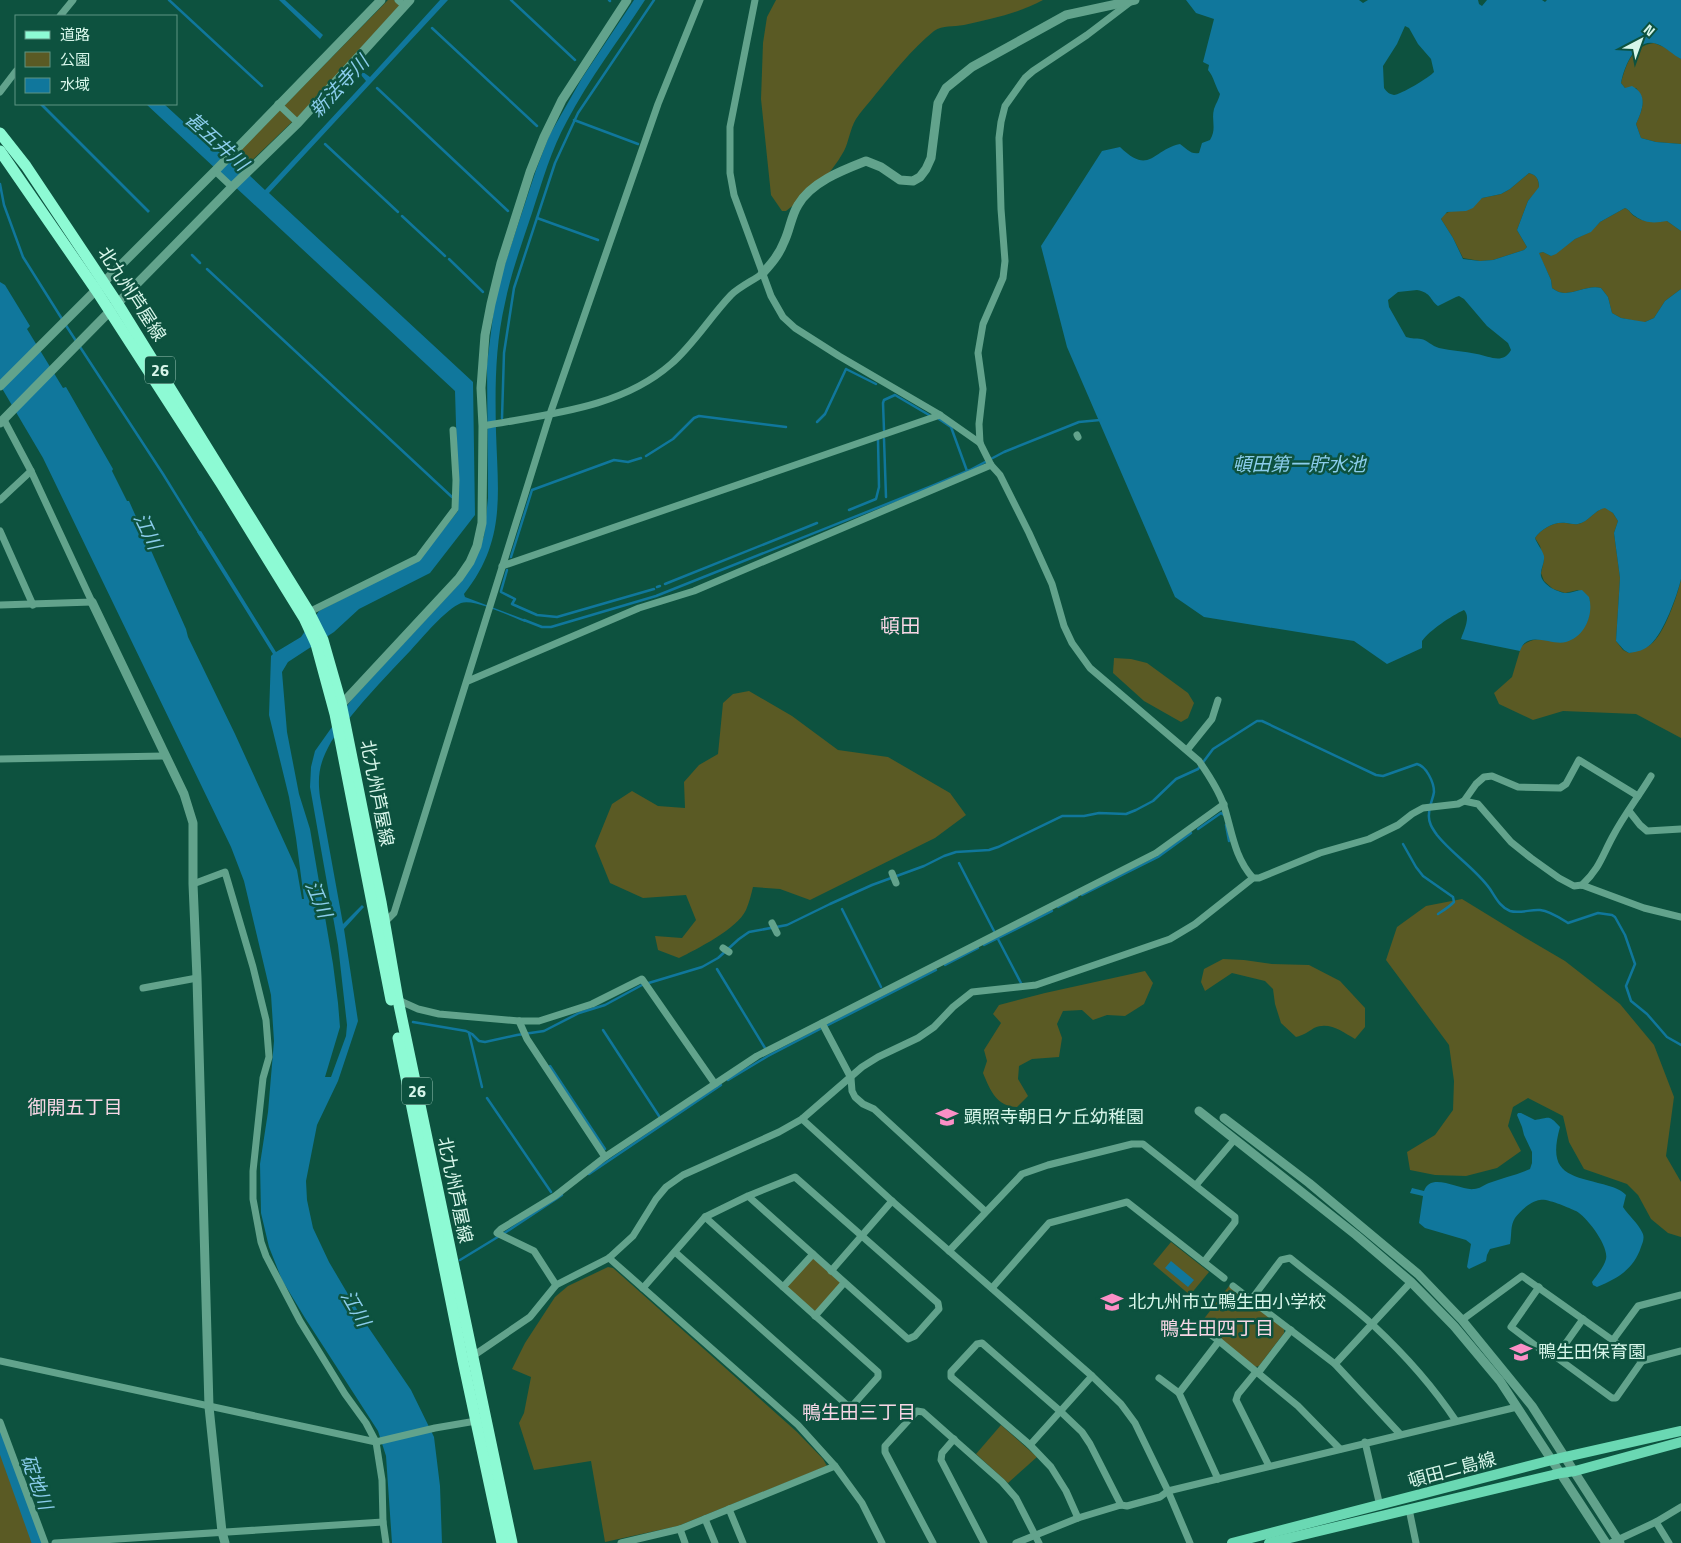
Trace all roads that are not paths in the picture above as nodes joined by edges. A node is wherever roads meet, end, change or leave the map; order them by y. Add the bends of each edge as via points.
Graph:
1 (73, 0) edge
2 (381, 0) edge
3 (627, 0) edge
4 (700, 0) edge
5 (755, 0) edge
6 (1133, 0) edge
7 (404, 2) edge
8 (61, 15) edge
9 (15, 72) edge
10 (0, 92) edge
11 (278, 104) junction
12 (298, 123) junction
13 (0, 133) edge
14 (0, 151) edge
15 (214, 171) junction
16 (232, 187) junction
17 (762, 274) junction
18 (100, 286) junction
19 (114, 308) junction
20 (0, 386) edge
21 (550, 414) junction
22 (940, 415) junction
23 (4, 420) edge
24 (483, 426) junction
25 (453, 430) dead end
26 (980, 443) junction
27 (991, 465) junction
28 (32, 471) junction
29 (0, 500) edge
30 (0, 531) edge
31 (502, 566) junction
32 (92, 602) junction
33 (0, 605) edge
34 (33, 605) junction
35 (307, 615) junction
36 (320, 642) junction
37 (468, 681) junction
38 (1218, 700) dead end
39 (341, 703) junction
40 (334, 714) junction
41 (1187, 750) junction
42 (164, 756) junction
43 (0, 760) edge
44 (1651, 776) dead end
45 (1638, 796) junction
46 (1464, 801) junction
47 (1224, 804) junction
48 (1629, 811) junction
49 (1681, 829) edge
50 (892, 873) dead end
51 (1253, 878) junction
52 (896, 883) dead end
53 (193, 884) junction
54 (1582, 885) junction
55 (1681, 917) edge
56 (772, 923) dead end
57 (380, 924) junction
58 (777, 933) dead end
59 (198, 978) junction
60 (143, 988) dead end
61 (398, 1000) junction
62 (520, 1021) junction
63 (822, 1023) junction
64 (851, 1078) junction
65 (714, 1084) junction
66 (1199, 1111) dead end
67 (1224, 1118) dead end
68 (802, 1119) junction
69 (1235, 1139) junction
70 (605, 1157) junction
71 (1196, 1185) junction
72 (748, 1196) junction
73 (892, 1201) junction
74 (985, 1211) junction
75 (706, 1217) junction
76 (862, 1235) junction
77 (950, 1251) junction
78 (674, 1252) junction
79 (813, 1254) junction
80 (609, 1258) junction
81 (1204, 1262) junction
82 (831, 1271) junction
83 (1224, 1278) dead end
84 (1411, 1282) junction
85 (844, 1283) junction
86 (556, 1284) junction
87 (1233, 1286) dead end
88 (784, 1287) junction
89 (642, 1288) junction
90 (992, 1288) junction
91 (1538, 1288) junction
92 (1681, 1295) edge
93 (1251, 1300) junction
94 (815, 1316) junction
95 (1583, 1319) junction
96 (1462, 1320) junction
97 (1372, 1324) junction
98 (1199, 1326) dead end
99 (1290, 1330) junction
100 (1613, 1340) junction
101 (1218, 1341) junction
102 (1681, 1351) edge
103 (1556, 1357) junction
104 (467, 1359) junction
105 (0, 1361) edge
106 (1642, 1361) junction
107 (1335, 1364) junction
108 (1257, 1372) junction
109 (1092, 1376) junction
110 (1159, 1378) dead end
111 (1179, 1393) junction
112 (1517, 1406) junction
113 (209, 1407) junction
114 (1060, 1411) junction
115 (476, 1421) junction
116 (1456, 1421) junction
117 (0, 1422) edge
118 (1681, 1431) edge
119 (1400, 1434) junction
120 (954, 1439) junction
121 (376, 1442) junction
122 (1365, 1442) junction
123 (1681, 1442) edge
124 (1030, 1445) junction
125 (1340, 1449) junction
126 (1566, 1458) junction
127 (1552, 1460) junction
128 (835, 1466) junction
129 (1268, 1466) junction
130 (1575, 1471) junction
131 (1561, 1473) junction
132 (1218, 1479) junction
133 (1168, 1491) junction
134 (1121, 1505) junction
135 (1380, 1506) junction
136 (1681, 1507) edge
137 (729, 1509) junction
138 (1409, 1509) junction
139 (1078, 1518) junction
140 (705, 1519) junction
141 (383, 1522) junction
142 (1656, 1522) junction
143 (680, 1529) junction
144 (222, 1532) junction
145 (1036, 1535) junction
146 (1617, 1542) edge
147 (45, 1543) edge
148 (55, 1543) edge
149 (225, 1543) edge
150 (386, 1543) edge
151 (502, 1543) edge
152 (512, 1543) edge
153 (621, 1543) edge
154 (686, 1543) edge
155 (715, 1543) edge
156 (743, 1543) edge
157 (882, 1543) edge
158 (932, 1543) edge
159 (984, 1543) edge
160 (1016, 1543) edge
161 (1039, 1543) edge
162 (1190, 1543) edge
163 (1232, 1543) edge
164 (1269, 1543) edge
165 (1416, 1543) edge
166 (1606, 1543) edge
167 (1669, 1543) edge

1 - 8 street
2 - 11 street
3 - 24 street via 562,100 530,172 490,304 481,388
4 - 21 street via 658,104
5 - 17 street via 730,126 730,173 734,195
6 - 17 street via 1066,15 972,67 946,88 938,103 931,158 920,177 912,181 900,180 866,161 831,177 808,192 799,204 776,258
6 - 26 street via 1033,71 1005,106 999,138 1005,261 1002,278 983,324 978,353 983,389 978,424
7 - 12 street
9 - 10 street
11 - 12 street
11 - 15 street
12 - 16 street
13 - 18 main road, 北九州芦屋線 / 26 via 26,166
14 - 18 main road, 北九州芦屋線 / 26
15 - 16 street
15 - 18 street
16 - 19 street
17 - 21 street via 732,294 672,364 654,377 593,406
17 - 22 street via 783,317 795,328
18 - 19 main road, 北九州芦屋線 / 26
18 - 20 street
19 - 23 street
19 - 35 main road, 北九州芦屋線 / 26
21 - 24 street
21 - 31 street
22 - 26 street
22 - 31 street
23 - 28 street
24 - 39 street via 482,523 470,562 459,578
25 - 35 street via 455,509 418,558
26 - 27 street
27 - 37 street via 694,591 639,608
27 - 41 street via 1000,475 1052,584 1072,643 1090,668
28 - 29 street
28 - 32 street
30 - 34 street
31 - 37 street
32 - 34 street
32 - 42 street
33 - 34 street
35 - 36 main road, 北九州芦屋線 / 26
36 - 39 main road, 北九州芦屋線 / 26
36 - 40 main road, 北九州芦屋線 / 26
37 - 57 street via 394,913
38 - 41 street via 1212,719
39 - 40 street
39 - 57 main road, 北九州芦屋線 / 26
40 - 57 main road, 北九州芦屋線 / 26
41 - 47 street via 1208,774
42 - 43 street
42 - 53 street via 184,794 193,823
44 - 45 street
45 - 46 street via 1579,760 1566,784 1560,788 1518,787 1492,776 1484,777
45 - 48 street
46 - 51 street via 1451,806 1423,808 1369,839
46 - 54 street via 1478,804 1511,842 1545,868 1574,886
47 - 51 street via 1240,860
47 - 63 street via 1156,853
48 - 49 street via 1647,831
48 - 54 street via 1613,835 1602,861
50 - 52 street
51 - 64 street via 1195,924 1170,939 1036,985 972,992 934,1027 878,1057
53 - 59 street
53 - 121 street via 225,872 266,1020 268,1057 253,1171 253,1199 261,1242 300,1321
54 - 55 street via 1644,908
56 - 58 street
57 - 61 main road, 北九州芦屋線 / 26
57 - 104 main road, 北九州芦屋線 / 26
59 - 60 street
59 - 113 street
61 - 62 street via 439,1014
61 - 104 main road, 北九州芦屋線 / 26
62 - 65 street via 539,1021 592,1004 642,980
62 - 70 street via 527,1039
63 - 64 street
63 - 65 street via 757,1056
64 - 68 street
64 - 74 street via 855,1097 874,1108
65 - 70 street
66 - 69 street
67 - 96 street via 1418,1274
68 - 73 street
68 - 80 street via 683,1175 656,1199 633,1236
69 - 71 street
69 - 84 street
70 - 86 street via 555,1196 497,1233 534,1251
71 - 74 street via 1144,1144 1132,1144 1022,1174
71 - 81 street via 1235,1217 1236,1222
72 - 75 street
72 - 76 street via 795,1177
72 - 79 street
73 - 76 street
73 - 77 street
74 - 77 street
75 - 78 street
75 - 88 street
76 - 82 street
76 - 85 street via 938,1303 939,1309 908,1339
77 - 90 street
78 - 89 street
78 - 94 street via 847,1405 853,1406 878,1377 878,1372
79 - 82 street
79 - 88 street
80 - 86 street
80 - 89 street
81 - 83 street
81 - 90 street via 1127,1202 1049,1224
82 - 85 street
84 - 97 street
84 - 112 street via 1454,1326
85 - 94 street
86 - 104 street via 530,1317
87 - 93 street
88 - 94 street
89 - 128 street via 798,1424
90 - 109 street
91 - 95 street
91 - 96 street via 1522,1276
91 - 103 street via 1511,1327
92 - 100 street via 1638,1306
93 - 97 street via 1281,1260 1290,1258
93 - 99 street
95 - 100 street
95 - 103 street
96 - 126 street via 1532,1406
97 - 107 street
97 - 116 street via 1435,1390
98 - 101 street
99 - 107 street
99 - 108 street
100 - 106 street
101 - 108 street
101 - 111 street
102 - 106 street
103 - 106 street via 1612,1398 1616,1398
104 - 115 main road, 北九州芦屋線 / 26
104 - 152 main road, 北九州芦屋線 / 26
105 - 113 street
107 - 119 street
108 - 125 street via 1298,1406
108 - 129 street via 1236,1400
109 - 114 street
109 - 133 street via 1135,1423
110 - 111 street
111 - 132 street
112 - 116 street
112 - 127 street
113 - 121 street
113 - 144 street
114 - 124 street
114 - 124 street via 982,1343 977,1344 951,1372 951,1377
114 - 134 street via 1090,1444
115 - 121 street
115 - 151 main road, 北九州芦屋線 / 26
116 - 119 street
117 - 147 street
118 - 126 main road, 頓田二島線
119 - 122 street
120 - 145 street via 1016,1498
120 - 158 street via 923,1412 916,1411 885,1446 885,1452
120 - 159 street via 942,1453 941,1460
121 - 141 street via 382,1480
122 - 125 street
122 - 135 street
123 - 130 main road, 頓田二島線
124 - 139 street via 1051,1467
125 - 129 street
126 - 127 main road, 頓田二島線
126 - 130 street
127 - 131 street
127 - 135 main road, 頓田二島線
128 - 137 street
128 - 157 street via 862,1503
129 - 132 street
130 - 131 main road, 頓田二島線
130 - 146 street
131 - 138 main road, 頓田二島線
131 - 166 street
132 - 133 street
133 - 134 street via 1160,1497
133 - 162 street
134 - 139 street
135 - 163 main road, 頓田二島線
136 - 142 street
137 - 140 street
137 - 156 street
138 - 164 main road, 頓田二島線
138 - 165 street
139 - 145 street
140 - 143 street
140 - 155 street
141 - 144 street
141 - 150 street
142 - 146 street
142 - 167 street
143 - 153 street
143 - 154 street
144 - 148 street
144 - 149 street
145 - 160 street
145 - 161 street

